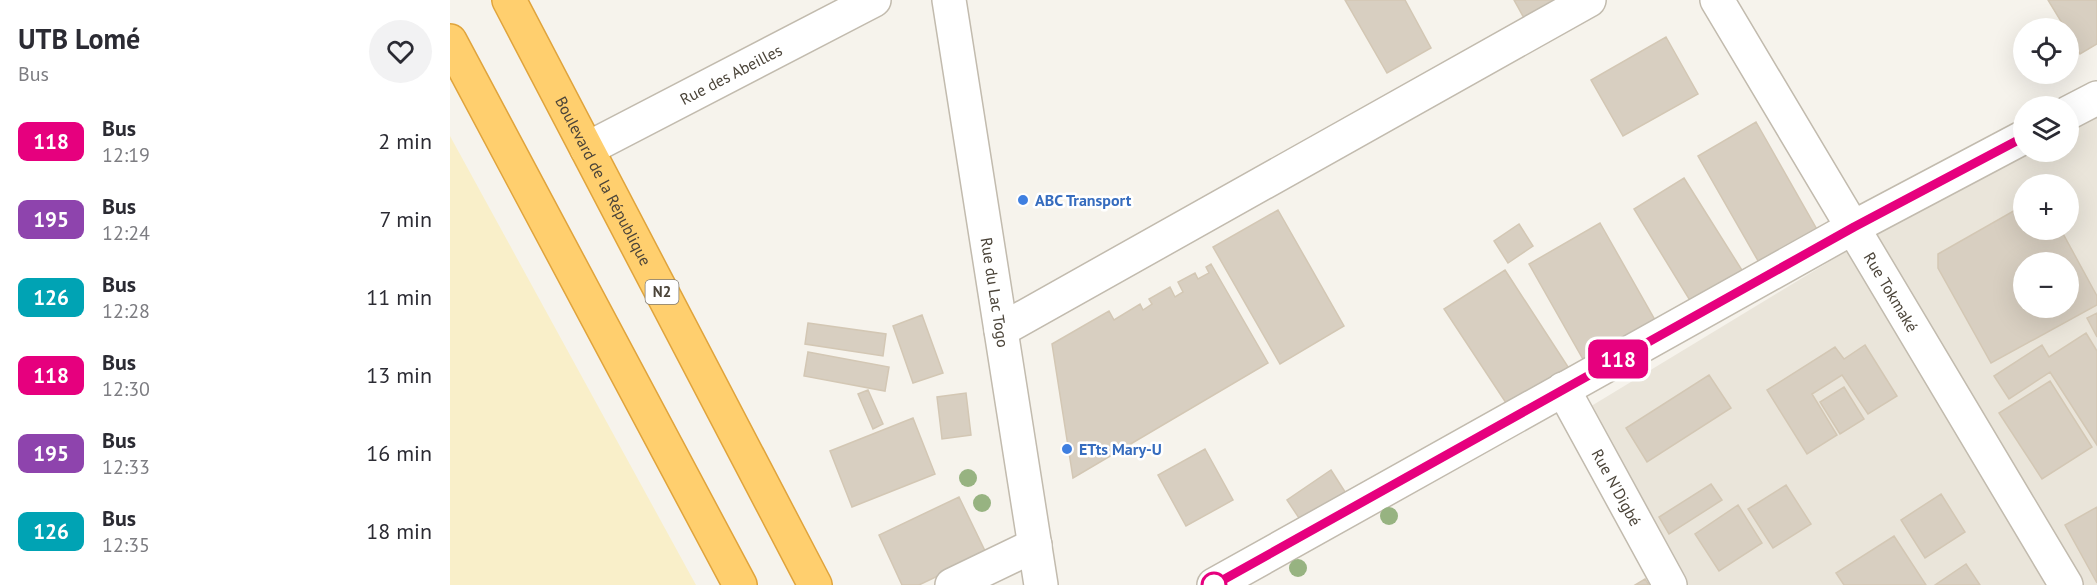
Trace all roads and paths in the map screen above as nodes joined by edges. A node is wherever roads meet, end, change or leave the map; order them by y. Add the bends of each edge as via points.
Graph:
1 (509, 0) edge
2 (874, 0) edge
3 (949, 0) edge
4 (1589, 0) edge
5 (1717, 0) edge
6 (450, 41) edge
7 (2097, 98) edge
8 (2079, 107) edge
9 (2013, 143) edge
10 (587, 149) junction
11 (1854, 227) junction
12 (1001, 330) junction
13 (1563, 389) junction
14 (1035, 545) junction
15 (740, 585) edge
16 (815, 585) edge
17 (952, 585) edge
18 (1041, 585) edge
19 (1214, 585) edge
20 (1670, 585) edge
21 (2066, 585) edge

1 - 10 highway, Boulevard de la République / N2
2 - 10 street, Rue des Abeilles
3 - 12 street, Rue du Lac Togo
4 - 12 street
5 - 11 street, Rue Tokmaké
6 - 15 highway
7 - 8 street
9 - 11 street
10 - 16 highway, Boulevard de la République / N2
11 - 13 street
11 - 21 street, Rue Tokmaké
12 - 14 street, Rue du Lac Togo
13 - 19 street
13 - 20 street, Rue N'Digbé
14 - 17 street
14 - 18 street, Rue du Lac Togo

